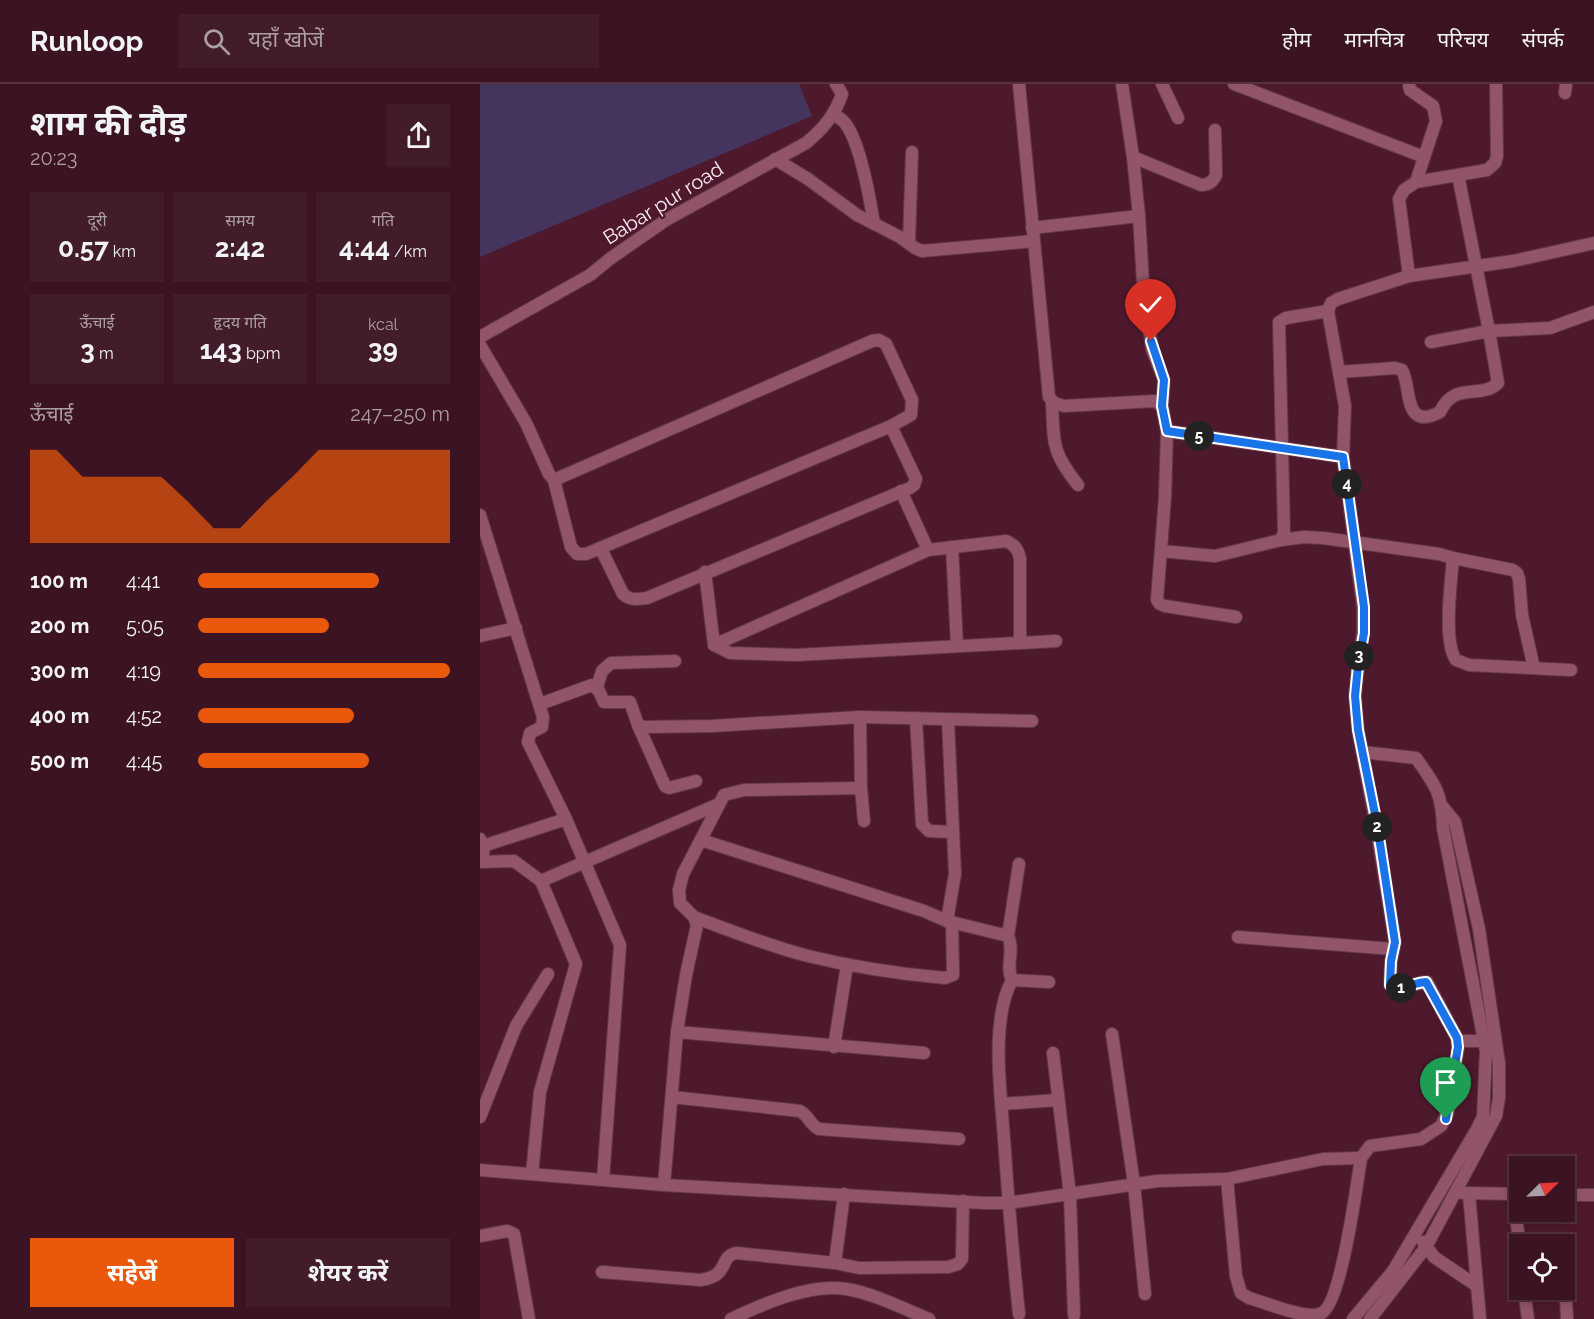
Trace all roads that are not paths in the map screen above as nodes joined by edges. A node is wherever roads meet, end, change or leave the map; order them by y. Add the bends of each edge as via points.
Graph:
1 (1019, 84) edge
2 (1122, 84) edge
3 (1162, 84) edge
4 (1235, 84) edge
5 (1409, 84) edge
6 (1496, 84) edge
7 (842, 87) edge
8 (834, 114) junction
9 (1178, 118) dead end
10 (1215, 130) dead end
11 (912, 152) dead end
12 (1133, 157) junction
13 (1424, 157) junction
14 (775, 159) junction
15 (1458, 175) junction
16 (1416, 182) junction
17 (1139, 216) junction
18 (874, 224) junction
19 (1032, 228) junction
20 (1034, 241) junction
21 (909, 243) junction
22 (1594, 243) edge
23 (1475, 266) junction
24 (1408, 276) junction
25 (1329, 311) junction
26 (1594, 312) edge
27 (1489, 331) junction
28 (480, 337) edge
29 (1431, 342) dead end
30 (480, 345) edge
31 (1339, 372) junction
32 (1052, 402) junction
33 (1162, 406) junction
34 (891, 426) junction
35 (1167, 431) junction
36 (1283, 449) junction
37 (1343, 457) junction
38 (554, 480) junction
39 (1078, 484) dead end
40 (901, 491) junction
41 (480, 515) edge
42 (1281, 540) junction
43 (1355, 543) junction
44 (952, 547) junction
45 (601, 549) junction
46 (928, 550) junction
47 (1161, 550) junction
48 (1453, 558) junction
49 (705, 572) junction
50 (1236, 617) dead end
51 (516, 628) junction
52 (480, 636) edge
53 (1056, 641) dead end
54 (1020, 643) junction
55 (714, 645) junction
56 (957, 645) junction
57 (675, 661) dead end
58 (1534, 668) junction
59 (1571, 670) dead end
60 (597, 687) junction
61 (540, 704) junction
62 (860, 717) junction
63 (916, 718) junction
64 (948, 720) junction
65 (1032, 721) dead end
66 (638, 725) junction
67 (1362, 752) junction
68 (696, 781) dead end
69 (861, 789) junction
70 (719, 804) junction
71 (1442, 806) junction
72 (566, 819) junction
73 (864, 821) dead end
74 (952, 832) junction
75 (701, 840) junction
76 (482, 842) edge
77 (584, 862) junction
78 (1019, 864) dead end
79 (541, 881) junction
80 (694, 917) junction
81 (950, 922) junction
82 (1008, 936) junction
83 (1238, 937) dead end
84 (1393, 949) junction
85 (847, 965) junction
86 (548, 974) dead end
87 (1012, 980) junction
88 (1049, 982) dead end
89 (677, 1032) junction
90 (1112, 1034) dead end
91 (1458, 1041) junction
92 (1485, 1041) junction
93 (834, 1047) junction
94 (924, 1053) dead end
95 (1053, 1053) dead end
96 (672, 1097) junction
97 (1058, 1100) junction
98 (1002, 1104) junction
99 (480, 1117) edge
100 (959, 1139) dead end
101 (1361, 1158) junction
102 (480, 1170) edge
103 (532, 1174) junction
104 (1227, 1179) junction
105 (603, 1180) junction
106 (1134, 1184) junction
107 (664, 1185) junction
108 (1450, 1187) junction
109 (844, 1194) junction
110 (1469, 1194) junction
111 (1509, 1194) edge
112 (1070, 1195) junction
113 (1575, 1195) edge
114 (1594, 1195) edge
115 (963, 1202) junction
116 (1008, 1203) junction
117 (481, 1232) edge
118 (1415, 1233) junction
119 (1426, 1247) junction
120 (835, 1263) junction
121 (602, 1272) dead end
122 (1477, 1286) junction
123 (1145, 1294) dead end
124 (1525, 1300) edge
125 (1566, 1300) edge
126 (1018, 1314) dead end
127 (1074, 1315) dead end
128 (1311, 1318) edge
129 (529, 1319) edge
130 (731, 1319) edge
131 (929, 1319) edge
132 (1353, 1319) edge
133 (1370, 1319) edge
134 (1480, 1319) edge
135 (1528, 1319) edge
136 (1567, 1319) edge

1 - 19 street
2 - 12 street
3 - 9 street
4 - 13 street
5 - 13 street via 1410,90 1433,106 1435,113
6 - 15 street via 1495,163 1487,170
7 - 8 street, Babar pur road
8 - 14 street, Babar pur road via 821,131
8 - 18 street via 844,122 852,139 869,192
10 - 12 street via 1216,175 1207,184
11 - 21 street
12 - 17 street
13 - 16 street
14 - 18 street
14 - 28 street, Babar pur road via 666,220 590,275
15 - 16 street
15 - 23 street
16 - 24 street via 1399,199
17 - 19 street
17 - 33 street via 1149,330 1164,380
18 - 21 street
19 - 20 street
20 - 21 street via 926,251
20 - 32 street
22 - 23 street
23 - 24 street
23 - 27 street
24 - 25 street via 1338,299
25 - 31 street
25 - 36 street via 1279,322
26 - 27 street via 1550,328
27 - 29 street
27 - 31 street via 1498,383 1450,397 1440,412 1433,415 1419,415 1411,408 1402,370
30 - 38 street
31 - 37 street via 1345,406
32 - 33 street via 1064,406 1155,401
32 - 39 street via 1055,448
33 - 35 street
34 - 38 street via 911,414 912,400 886,344 872,341
34 - 40 street via 916,479 914,485
34 - 45 street
35 - 36 street
35 - 47 street
36 - 37 street
36 - 42 street
37 - 43 street
38 - 45 street via 574,552 586,554
40 - 46 street
40 - 49 street
41 - 51 street
42 - 43 street via 1304,537
42 - 47 street via 1215,556
43 - 48 street
43 - 67 street via 1364,607 1355,696
44 - 46 street
44 - 54 street via 1006,541 1019,550
44 - 56 street
45 - 49 street via 623,594 636,600
46 - 55 street
47 - 50 street via 1157,597 1160,604
48 - 58 street via 1517,573
48 - 58 street via 1449,613 1454,657 1469,665
49 - 55 street
51 - 52 street
51 - 61 street
53 - 54 street
54 - 56 street
55 - 56 street via 730,653 796,655
57 - 60 street via 611,663 602,670
58 - 59 street
60 - 61 street via 592,685
60 - 66 street via 604,702 630,702
61 - 72 street via 544,724 530,733 528,742
62 - 63 street
62 - 66 street via 712,726
62 - 69 street
63 - 64 street
63 - 74 street via 922,824 929,831
64 - 65 street
64 - 74 street
66 - 68 street via 665,786
67 - 71 street via 1416,758 1436,785
67 - 84 street via 1377,824
69 - 70 street via 744,790 724,795
69 - 73 street
70 - 75 street
70 - 77 street
71 - 92 street
71 - 108 street via 1455,822 1479,929 1499,1063 1496,1116
72 - 76 street
72 - 77 street
74 - 81 street via 954,883
75 - 80 street via 683,874 678,896
75 - 81 street
76 - 79 street via 480,862 514,861
77 - 79 street
77 - 105 street via 620,945
78 - 82 street
79 - 103 street via 576,964 540,1092
80 - 85 street via 760,942
80 - 89 street via 696,932
81 - 82 street
81 - 85 street via 950,977
82 - 87 street
83 - 84 street
84 - 91 street via 1392,987 1400,989 1426,982
85 - 93 street
86 - 99 street via 516,1026
87 - 88 street
87 - 98 street via 1001,1010
89 - 93 street
89 - 96 street
90 - 106 street
91 - 92 street
91 - 101 street via 1448,1112 1442,1126 1421,1139 1370,1146
92 - 108 street via 1483,1117
93 - 94 street
95 - 97 street
96 - 100 street via 800,1112 819,1129
96 - 107 street
97 - 98 street
97 - 112 street
98 - 116 street
101 - 104 street via 1323,1159
101 - 128 street via 1342,1266 1331,1304 1326,1312
102 - 103 street
103 - 105 street
104 - 106 street
104 - 128 street via 1241,1293
105 - 107 street
106 - 112 street
106 - 123 street
107 - 109 street
108 - 110 street
108 - 118 street
108 - 119 street
109 - 115 street
109 - 120 street
110 - 111 street
110 - 122 street
112 - 116 street
112 - 127 street
113 - 114 street
115 - 116 street
115 - 120 street via 964,1252 954,1266 859,1268
116 - 126 street
117 - 129 street via 514,1234
118 - 119 street
118 - 132 street via 1393,1271
119 - 122 street via 1434,1257
119 - 133 street
120 - 121 street via 736,1253 711,1279
122 - 134 street
124 - 135 street
125 - 136 street
130 - 131 street via 771,1302 835,1288

